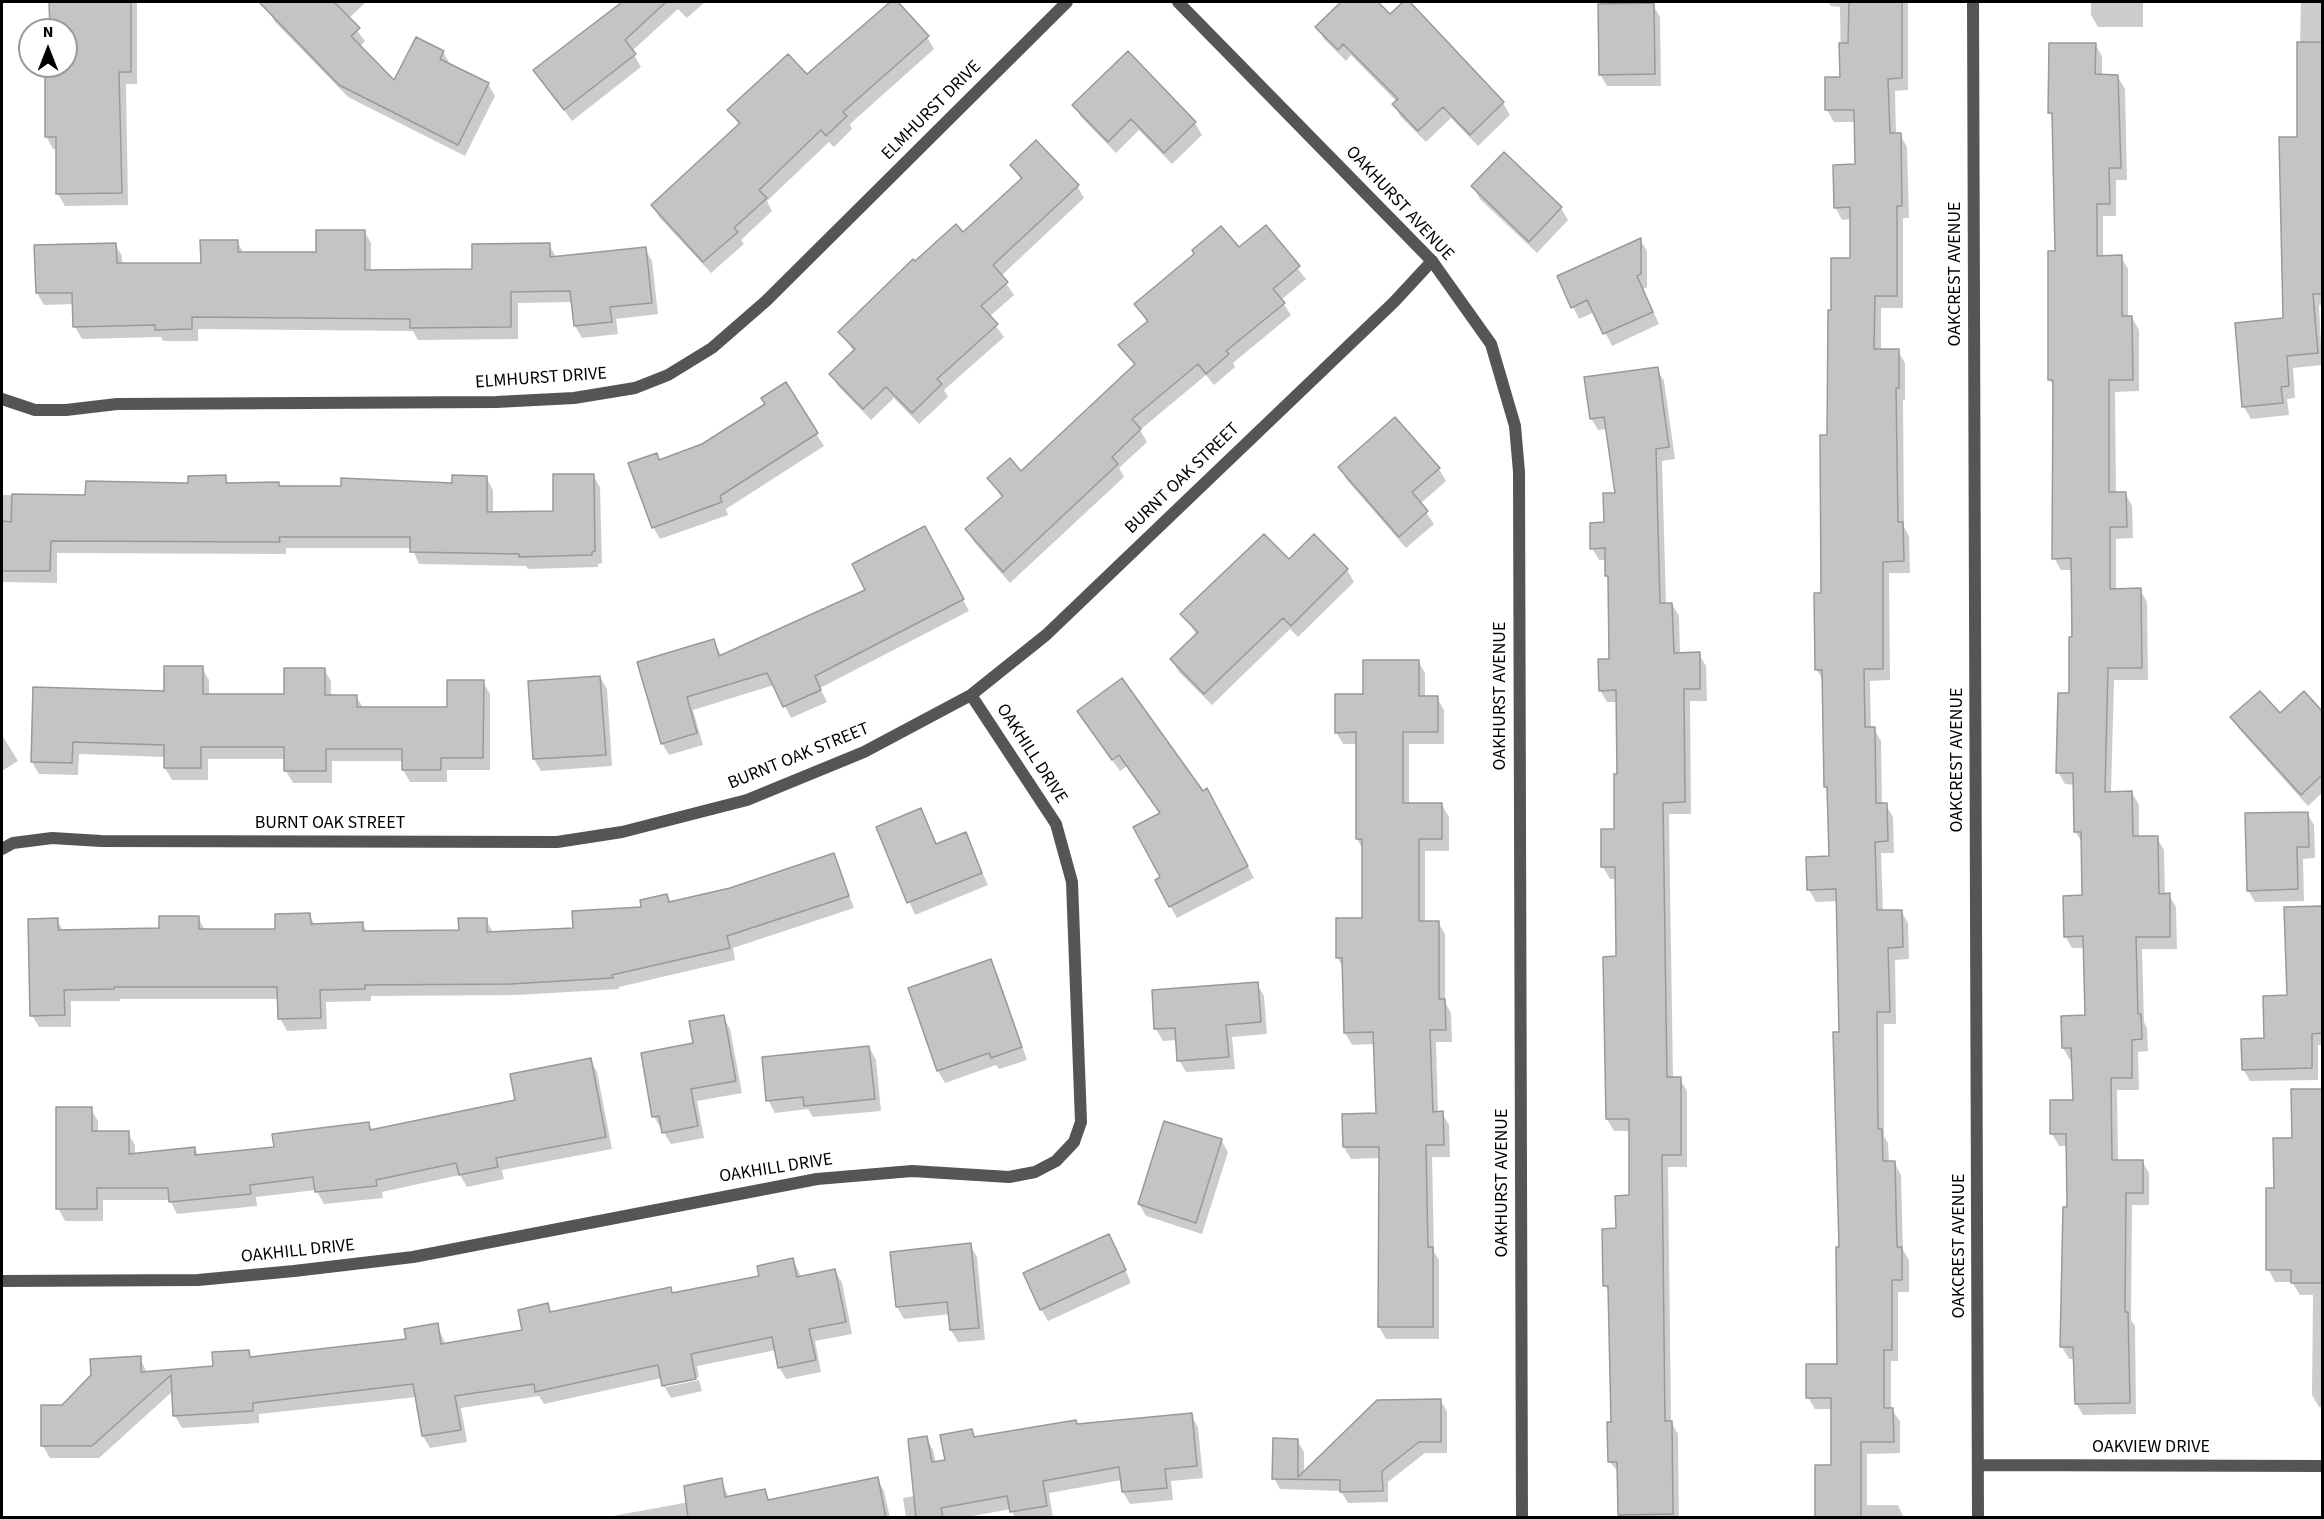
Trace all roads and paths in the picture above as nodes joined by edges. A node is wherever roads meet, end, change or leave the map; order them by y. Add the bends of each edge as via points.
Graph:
1 (1067, 2) edge
2 (1178, 2) edge
3 (1973, 2) edge
4 (1432, 261) junction
5 (6, 401) edge
6 (970, 694) junction
7 (2, 849) edge
8 (2, 1281) edge
9 (1979, 1465) junction
10 (2322, 1466) edge
11 (1522, 1518) edge
12 (1978, 1518) edge

1 - 5 street, ELMHURST DRIVE via 766,301 712,348 668,375 635,388 574,398 496,402 117,404 35,410
2 - 4 street, OAKHURST AVENUE
3 - 9 street, OAKCREST AVENUE
4 - 6 street, BURNT OAK STREET via 1394,302 1046,634
4 - 11 street, OAKHURST AVENUE via 1491,344 1515,426 1519,472
6 - 7 street, BURNT OAK STREET via 864,752 747,800 622,832 558,842 52,838 13,843
6 - 8 street, OAKHILL DRIVE via 1056,824 1072,882 1081,1122 1074,1142 1056,1161 1035,1172 1009,1177 912,1171 817,1179 413,1257 304,1270 198,1280
9 - 10 street, OAKVIEW DRIVE
9 - 12 street, OAKCREST AVENUE

